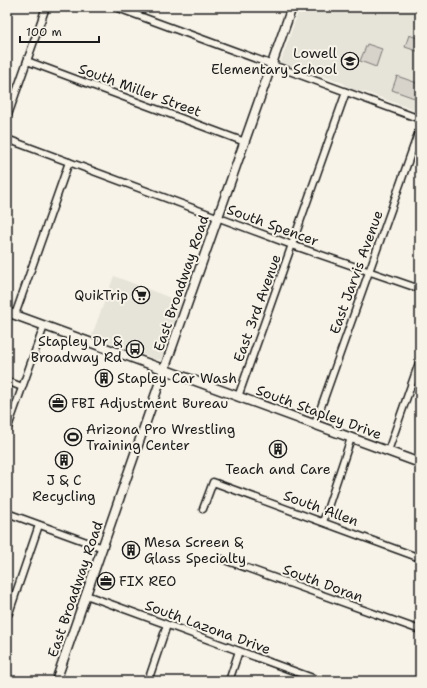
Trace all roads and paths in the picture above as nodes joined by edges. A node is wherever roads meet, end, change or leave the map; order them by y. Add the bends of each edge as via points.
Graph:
1 (46, 7) edge
2 (115, 7) edge
3 (292, 7) edge
4 (27, 61) junction
5 (272, 65) junction
6 (346, 92) junction
7 (7, 118) edge
8 (420, 119) edge
9 (420, 128) edge
10 (7, 139) edge
11 (245, 142) junction
12 (69, 162) junction
13 (218, 217) junction
14 (292, 245) junction
15 (369, 272) junction
16 (420, 289) edge
17 (11, 313) edge
18 (44, 326) junction
19 (420, 360) edge
20 (164, 370) junction
21 (7, 381) edge
22 (22, 387) junction
23 (238, 396) junction
24 (315, 424) junction
25 (7, 430) edge
26 (352, 438) junction
27 (388, 451) junction
28 (420, 463) edge
29 (203, 509) dead end
30 (7, 513) edge
31 (322, 522) junction
32 (39, 525) junction
33 (103, 548) junction
34 (219, 558) dead end
35 (420, 558) edge
36 (86, 595) junction
37 (8, 613) edge
38 (167, 625) junction
39 (420, 630) edge
40 (239, 651) junction
41 (307, 678) edge
42 (56, 681) edge
43 (148, 681) edge
44 (229, 681) edge
45 (321, 681) edge

1 - 4 street
2 - 5 street
3 - 5 main road, East Broadway Road
4 - 7 street
4 - 11 street, South Miller Street
5 - 6 street
5 - 11 main road, East Broadway Road
6 - 8 street
6 - 14 street, East 3rd Avenue
9 - 15 street, East Jarvis Avenue
10 - 12 street, South Spencer
11 - 13 main road, East Broadway Road
12 - 13 street, South Spencer
12 - 17 street
13 - 14 street, South Spencer
13 - 20 main road, East Broadway Road
14 - 15 street, South Spencer
14 - 23 street, East 3rd Avenue
15 - 16 street, South Spencer
15 - 24 street, East Jarvis Avenue
17 - 18 main road, South Stapley Drive
18 - 20 main road, South Stapley Drive
18 - 22 street
19 - 27 street
20 - 23 main road, South Stapley Drive
20 - 33 main road, East Broadway Road
21 - 22 street
22 - 25 street
23 - 24 main road, South Stapley Drive
24 - 26 main road, South Stapley Drive
26 - 27 main road, South Stapley Drive
26 - 31 street
27 - 28 main road, South Stapley Drive
29 - 31 street, South Allen via 213,482
30 - 32 street
31 - 35 street, South Allen
32 - 33 street
32 - 37 street
33 - 36 main road, East Broadway Road
34 - 39 street, South Doran
36 - 38 street, South Lazona Drive
36 - 42 main road, East Broadway Road
38 - 40 street, South Lazona Drive
38 - 43 street
40 - 41 street, South Lazona Drive
40 - 44 street
41 - 45 street, South Lazona Drive

